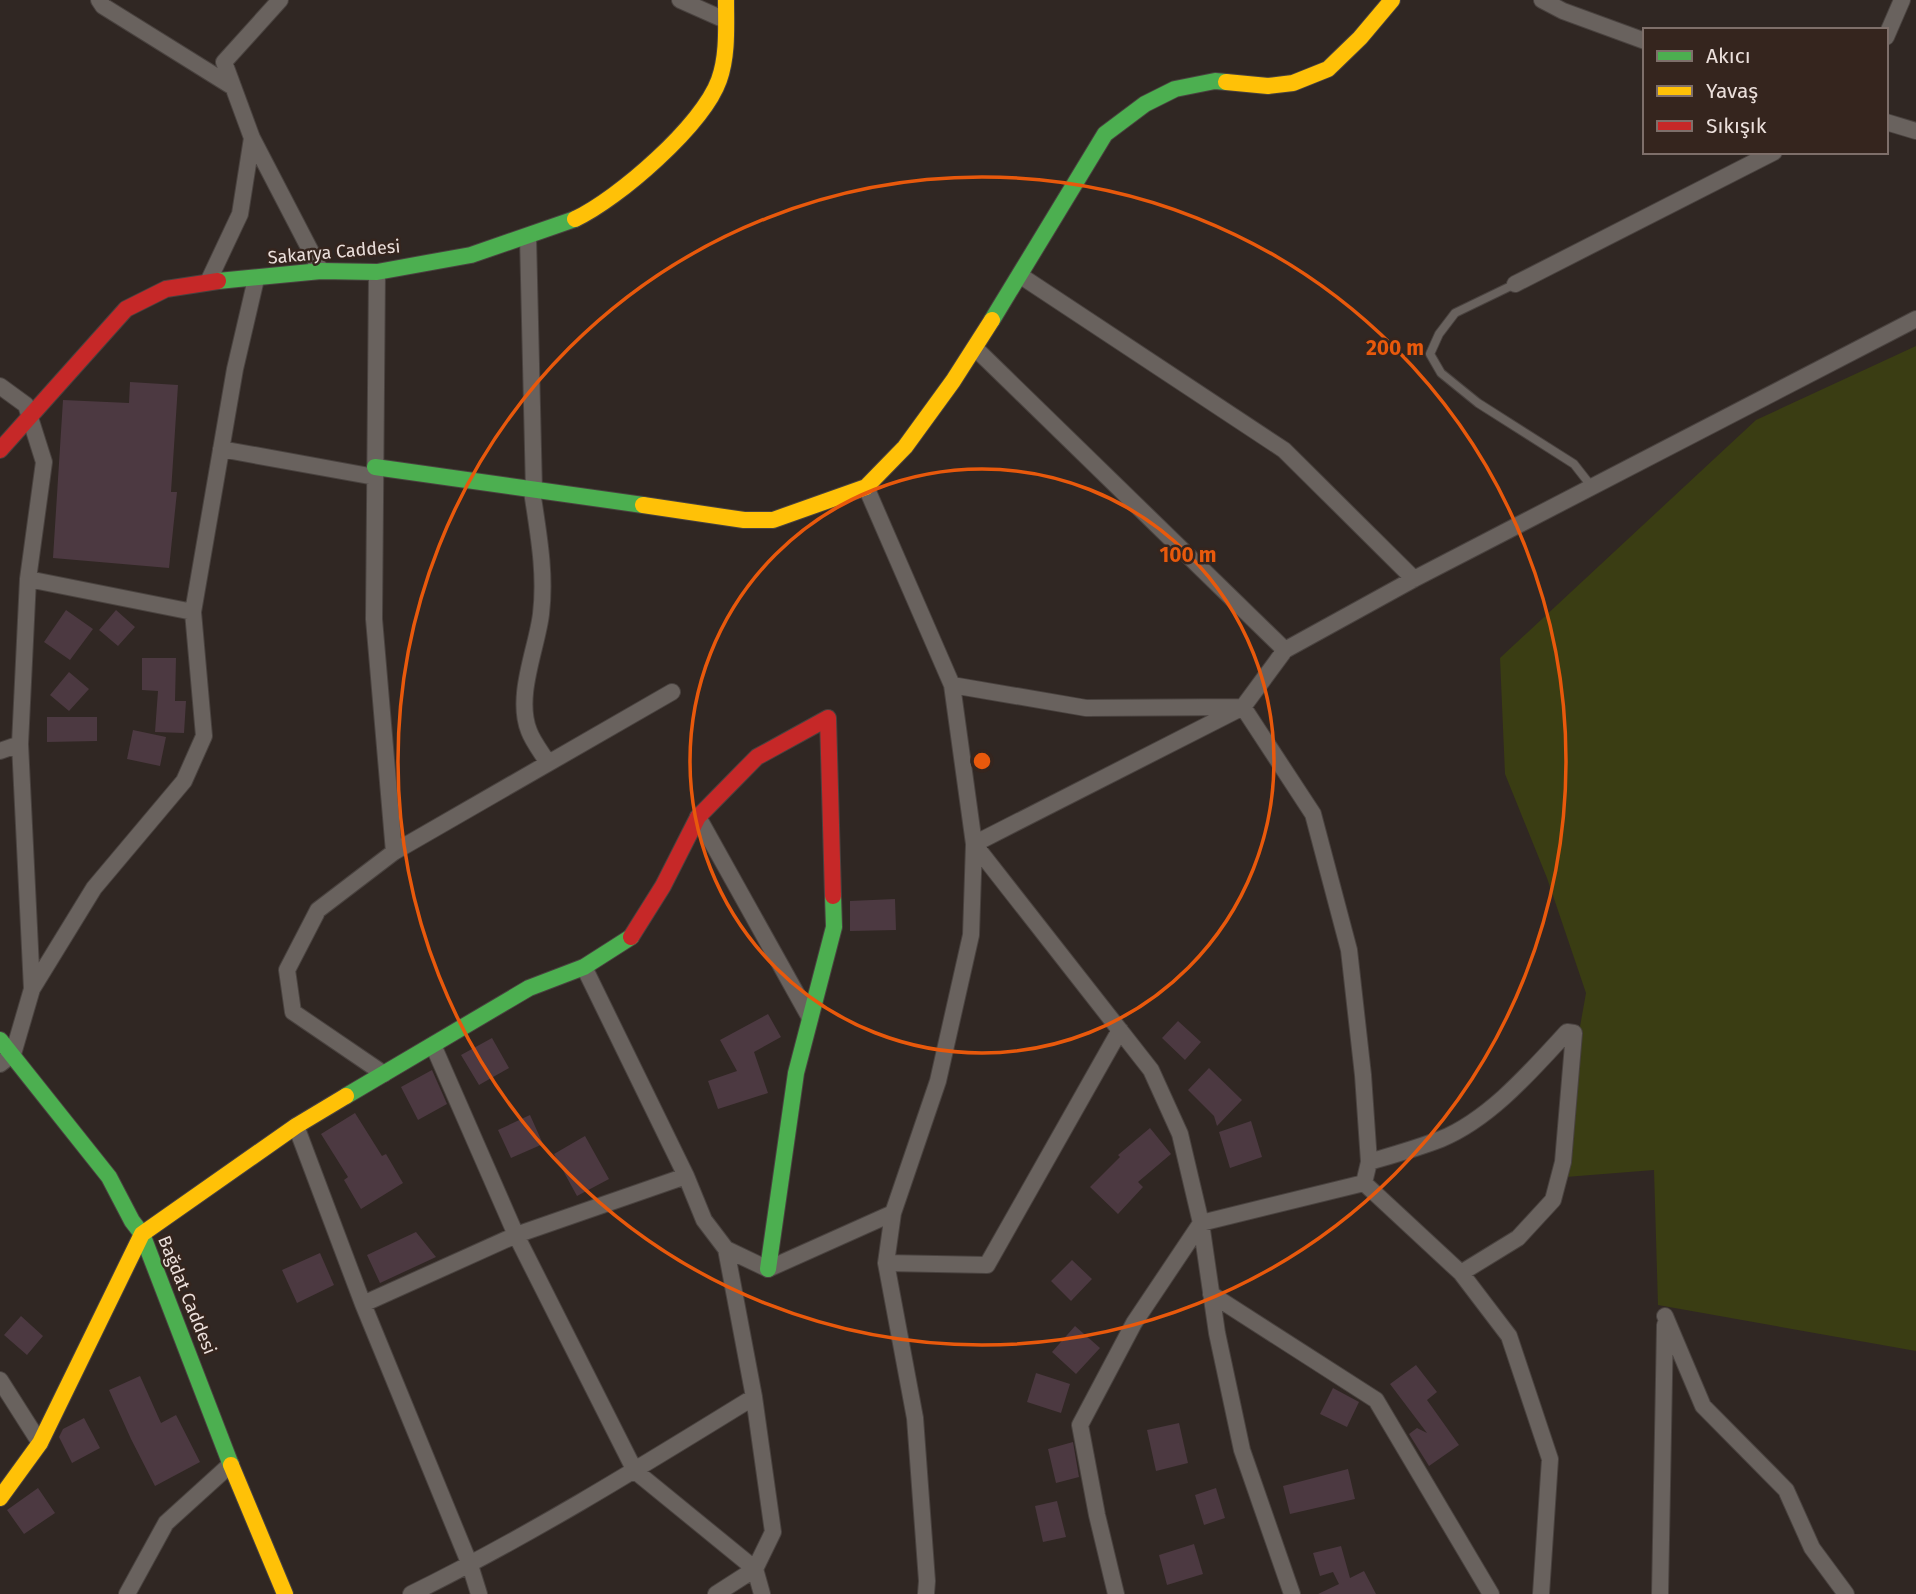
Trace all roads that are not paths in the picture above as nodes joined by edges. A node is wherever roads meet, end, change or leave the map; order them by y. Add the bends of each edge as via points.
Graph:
1 (99, 0) edge
2 (280, 0) edge
3 (680, 0) edge
4 (726, 0) edge
5 (1392, 0) edge
6 (1542, 0) edge
7 (1902, 0) edge
8 (725, 20) junction
9 (1888, 32) edge
10 (1643, 40) edge
11 (233, 87) junction
12 (1888, 122) edge
13 (1916, 131) edge
14 (252, 138) junction
15 (1770, 154) edge
16 (528, 237) junction
17 (321, 271) junction
18 (377, 272) junction
19 (1021, 276) junction
20 (256, 279) junction
21 (208, 282) junction
22 (1515, 284) joint
23 (1916, 319) edge
24 (975, 348) junction
25 (0, 386) edge
26 (30, 416) junction
27 (221, 449) junction
28 (0, 450) edge
29 (375, 472) junction
30 (866, 487) junction
31 (1592, 487) junction
32 (533, 491) junction
33 (28, 579) junction
34 (1413, 579) junction
35 (192, 612) junction
36 (1285, 650) junction
37 (952, 685) junction
38 (672, 692) dead end
39 (1243, 707) junction
40 (20, 744) junction
41 (0, 751) edge
42 (548, 763) junction
43 (698, 817) junction
44 (974, 844) junction
45 (394, 852) junction
46 (584, 967) junction
47 (32, 989) junction
48 (810, 1018) junction
49 (1120, 1030) junction
50 (0, 1040) edge
51 (433, 1045) junction
52 (6, 1059) edge
53 (384, 1074) junction
54 (296, 1126) junction
55 (1369, 1162) junction
56 (686, 1176) junction
57 (1364, 1183) junction
58 (893, 1213) junction
59 (1201, 1223) junction
60 (142, 1234) junction
61 (516, 1235) junction
62 (726, 1249) junction
63 (886, 1263) junction
64 (768, 1269) junction
65 (1461, 1273) junction
66 (1211, 1294) junction
67 (363, 1304) junction
68 (0, 1380) edge
69 (754, 1397) junction
70 (40, 1443) junction
71 (231, 1464) junction
72 (635, 1471) junction
73 (0, 1498) edge
74 (470, 1565) junction
75 (755, 1569) junction
76 (127, 1594) edge
77 (285, 1594) edge
78 (411, 1594) edge
79 (479, 1594) edge
80 (716, 1594) edge
81 (762, 1594) edge
82 (926, 1594) edge
83 (1116, 1594) edge
84 (1292, 1594) edge
85 (1491, 1594) edge
86 (1541, 1594) edge
87 (1660, 1594) edge
88 (1846, 1594) edge

1 - 11 street
2 - 11 street via 224,62
3 - 8 street
4 - 8 street, Sakarya Caddesi
5 - 19 street via 1328,69 1280,85 1215,81 1175,89 1145,104 1105,134
6 - 10 street
7 - 9 street
8 - 16 street, Sakarya Caddesi via 725,56 719,81 690,126 597,209
11 - 14 street
12 - 13 street
14 - 17 street
14 - 21 street via 240,214
15 - 22 street
16 - 18 street, Sakarya Caddesi via 471,255
16 - 32 street
17 - 18 street, Sakarya Caddesi
17 - 20 street, Sakarya Caddesi
18 - 29 street
19 - 24 street
19 - 34 street via 1284,450
20 - 21 street, Sakarya Caddesi
20 - 27 street
21 - 26 street, Sakarya Caddesi via 166,289 126,310
22 - 31 lane via 1455,313 1430,355 1441,373 1469,396 1574,464
23 - 31 street
24 - 30 street via 905,447
24 - 36 street
25 - 26 street via 26,405
26 - 28 street, Sakarya Caddesi
26 - 33 street via 44,462
27 - 29 street
27 - 35 street
29 - 32 street
29 - 45 street via 374,619
30 - 32 street via 773,520
30 - 37 street
31 - 34 street
32 - 42 street via 544,564 541,615 526,680 526,709 528,729
33 - 35 street
33 - 40 street
34 - 36 street
35 - 47 street via 204,736 184,781 94,888
36 - 39 street
37 - 39 street via 1086,708
37 - 44 street
38 - 42 street
39 - 44 street
39 - 55 street via 1313,814 1349,950
40 - 41 street
40 - 47 street
42 - 45 street
43 - 46 street via 632,936
43 - 48 street
43 - 48 street via 757,757 828,718 834,927
44 - 49 street
44 - 58 street via 971,935 938,1081
45 - 53 street via 318,910 287,970 293,1012
46 - 51 street via 529,988
46 - 56 street
47 - 52 street
48 - 64 street via 796,1073
49 - 59 street via 1151,1070 1180,1134
49 - 63 street via 987,1265
50 - 52 street, Bağdat Caddesi
51 - 53 street
51 - 61 street
52 - 60 street, Bağdat Caddesi via 109,1177
53 - 54 street
54 - 60 street
54 - 67 street
55 - 57 street
55 - 65 street via 1443,1138 1490,1110 1567,1032 1574,1033 1563,1162 1553,1200 1518,1238
56 - 61 street
56 - 62 street via 704,1220
57 - 59 street
57 - 65 street
58 - 63 street
58 - 64 street
59 - 66 street
59 - 83 street via 1134,1323 1080,1425
60 - 70 street
60 - 71 street, Bağdat Caddesi
61 - 67 street
61 - 72 street
62 - 64 street
62 - 69 street
63 - 82 street via 915,1418
65 - 86 street via 1509,1336 1550,1459
66 - 84 street via 1242,1450
66 - 85 street via 1376,1400
67 - 74 street
68 - 70 street
69 - 72 street
69 - 75 street via 773,1532
70 - 73 street
71 - 76 street via 166,1523
71 - 77 street, Bağdat Caddesi
72 - 74 street
72 - 75 street
74 - 78 street
74 - 79 street
75 - 80 street
75 - 81 street
87 - 88 street via 1665,1315 1703,1406 1786,1490 1812,1548

